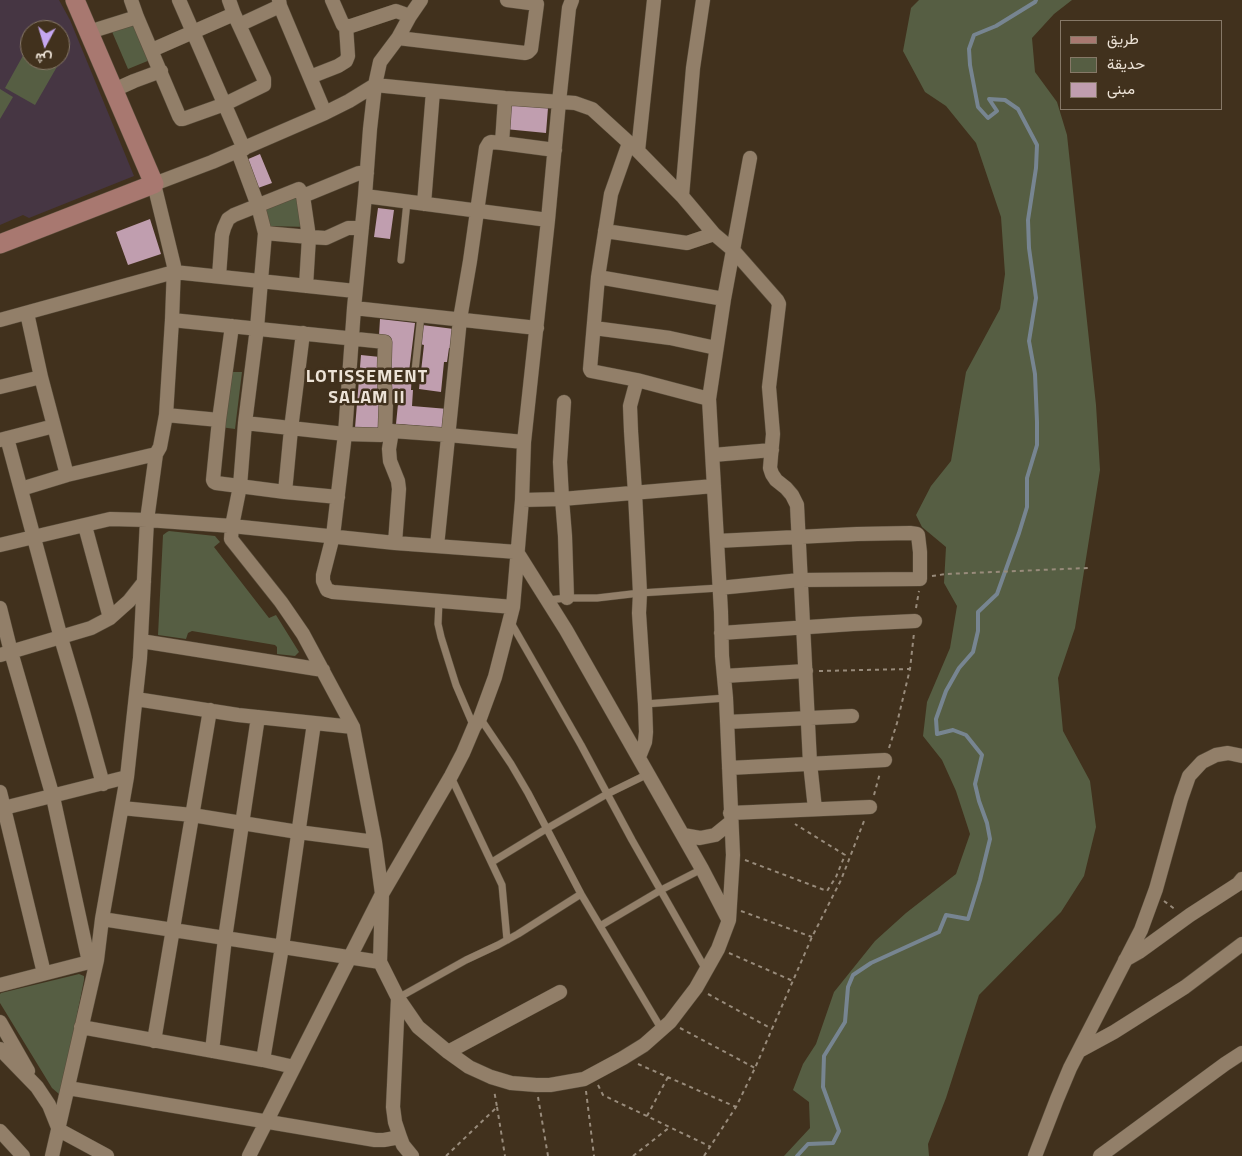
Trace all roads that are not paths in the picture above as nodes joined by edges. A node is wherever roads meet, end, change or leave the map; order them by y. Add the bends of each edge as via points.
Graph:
1 (75, 0) edge
2 (131, 0) edge
3 (179, 0) edge
4 (229, 0) edge
5 (332, 0) edge
6 (421, 0) edge
7 (507, 0) edge
8 (572, 0) edge
9 (654, 0) edge
10 (703, 0) edge
11 (280, 3) edge
12 (410, 16) junction
13 (137, 17) junction
14 (236, 19) junction
15 (346, 26) junction
16 (89, 32) junction
17 (192, 32) junction
18 (398, 38) junction
19 (152, 50) junction
20 (160, 71) junction
21 (310, 77) junction
22 (375, 85) junction
23 (114, 90) junction
24 (433, 91) junction
25 (505, 98) junction
26 (559, 102) junction
27 (225, 104) junction
28 (325, 113) junction
29 (502, 143) junction
30 (634, 147) junction
31 (241, 150) junction
32 (555, 150) junction
33 (750, 158) dead end
34 (368, 173) junction
35 (154, 184) junction
36 (303, 196) junction
37 (366, 196) junction
38 (682, 196) junction
39 (406, 202) junction
40 (424, 204) junction
41 (258, 206) junction
42 (477, 211) junction
43 (548, 220) junction
44 (362, 228) junction
45 (605, 231) junction
46 (265, 233) junction
47 (714, 234) junction
48 (309, 237) junction
49 (0, 244) edge
50 (733, 250) junction
51 (401, 260) dead end
52 (174, 272) junction
53 (218, 276) junction
54 (598, 277) junction
55 (260, 281) junction
56 (306, 286) junction
57 (355, 291) junction
58 (724, 299) junction
59 (354, 308) junction
60 (27, 313) junction
61 (421, 315) junction
62 (460, 319) junction
63 (0, 320) edge
64 (172, 320) junction
65 (232, 326) junction
66 (257, 328) junction
67 (537, 328) junction
68 (594, 328) junction
69 (303, 333) junction
70 (352, 338) junction
71 (716, 348) junction
72 (415, 371) dead end
73 (41, 377) junction
74 (637, 380) junction
75 (0, 387) edge
76 (709, 399) junction
77 (564, 402) dead end
78 (166, 415) junction
79 (219, 420) junction
80 (245, 423) junction
81 (54, 426) junction
82 (291, 429) junction
83 (388, 431) junction
84 (345, 434) junction
85 (448, 435) junction
86 (4, 439) edge
87 (524, 442) junction
88 (772, 450) junction
89 (156, 454) junction
90 (712, 455) junction
91 (67, 475) junction
92 (240, 486) junction
93 (714, 486) junction
94 (21, 489) junction
95 (285, 492) junction
96 (635, 492) junction
97 (338, 497) junction
98 (562, 499) junction
99 (522, 500) junction
100 (147, 520) junction
101 (85, 526) junction
102 (232, 526) junction
103 (333, 536) junction
104 (798, 537) junction
105 (34, 538) junction
106 (717, 541) junction
107 (395, 542) junction
108 (0, 545) edge
109 (437, 546) junction
110 (517, 552) junction
111 (800, 580) junction
112 (144, 582) junction
113 (719, 588) junction
114 (640, 593) junction
115 (567, 598) junction
116 (548, 600) junction
117 (439, 601) junction
118 (0, 608) edge
119 (511, 614) junction
120 (110, 618) junction
121 (915, 621) road end
122 (803, 627) junction
123 (721, 633) junction
124 (60, 638) junction
125 (141, 641) junction
126 (6, 654) edge
127 (322, 670) junction
128 (806, 671) junction
129 (724, 676) junction
130 (726, 698) junction
131 (136, 699) junction
132 (645, 704) junction
133 (210, 710) junction
134 (852, 716) dead end
135 (258, 717) junction
136 (808, 717) junction
137 (727, 722) junction
138 (314, 723) junction
139 (477, 723) junction
140 (353, 727) junction
141 (1242, 756) edge
142 (639, 757) junction
143 (885, 760) road end
144 (810, 763) junction
145 (729, 768) junction
146 (648, 774) junction
147 (451, 776) junction
148 (127, 777) junction
149 (103, 784) junction
150 (0, 792) edge
151 (607, 794) junction
152 (53, 796) junction
153 (870, 807) road end
154 (122, 808) junction
155 (2, 809) edge
156 (815, 809) junction
157 (192, 815) junction
158 (731, 818) junction
159 (242, 822) junction
160 (546, 829) junction
161 (298, 832) junction
162 (683, 835) junction
163 (375, 842) junction
164 (492, 862) junction
165 (702, 869) junction
166 (1242, 879) edge
167 (662, 890) junction
168 (382, 894) junction
169 (581, 894) junction
170 (729, 914) junction
171 (102, 919) junction
172 (600, 926) junction
173 (172, 930) junction
174 (225, 938) junction
175 (507, 940) junction
176 (1242, 944) edge
177 (282, 947) junction
178 (350, 958) junction
179 (1125, 960) junction
180 (93, 961) junction
181 (380, 962) junction
182 (706, 970) junction
183 (44, 973) junction
184 (0, 985) edge
185 (560, 992) dead end
186 (398, 998) junction
187 (0, 1022) edge
188 (666, 1026) junction
189 (81, 1027) junction
190 (154, 1041) junction
191 (0, 1049) edge
192 (212, 1051) junction
193 (1079, 1051) junction
194 (448, 1052) junction
195 (1242, 1052) edge
196 (263, 1060) junction
197 (294, 1067) junction
198 (37, 1087) junction
199 (68, 1088) junction
200 (267, 1121) junction
201 (59, 1130) junction
202 (0, 1131) edge
203 (400, 1137) junction
204 (1037, 1155) edge
205 (23, 1156) edge
206 (52, 1156) edge
207 (107, 1156) edge
208 (249, 1156) edge
209 (412, 1156) edge
210 (1100, 1156) edge

1 - 16 street
2 - 13 street
3 - 17 street
4 - 14 street
5 - 15 street
6 - 12 street
7 - 18 street via 537,4 531,50 528,52
8 - 26 street
9 - 30 street
10 - 38 street
11 - 14 street
11 - 21 street
12 - 15 street via 396,11
12 - 18 street
13 - 16 street
13 - 19 street
14 - 17 street
14 - 27 street via 264,84
15 - 21 street via 346,61
16 - 23 street
17 - 19 street
17 - 27 street
18 - 22 street via 380,62
19 - 20 street
20 - 23 street
20 - 27 street via 181,119
21 - 28 street
22 - 24 street
22 - 28 street
22 - 34 street
23 - 35 street
24 - 25 street
24 - 40 street
25 - 26 street
25 - 29 street
26 - 30 street via 592,109
26 - 32 street
27 - 31 street
28 - 31 street
29 - 32 street
29 - 42 street via 491,142 486,148
30 - 38 street
30 - 45 street via 611,194
31 - 35 street
31 - 41 street
32 - 43 street
33 - 50 street
34 - 36 street via 358,173
34 - 37 street
35 - 49 street
35 - 52 street
36 - 41 street via 299,190
36 - 48 street
37 - 39 street
37 - 44 street
38 - 47 street
39 - 40 street
39 - 51 lane
40 - 42 street
41 - 46 street
41 - 53 street via 228,219 222,236
42 - 43 street
42 - 62 street
43 - 67 street
44 - 48 street via 348,228 326,238
44 - 57 street
45 - 47 street via 687,243
45 - 54 street
46 - 48 street
46 - 55 street
47 - 50 street
48 - 56 street
50 - 58 street
50 - 88 street via 779,304 769,387
52 - 53 street
52 - 60 street
52 - 64 street
53 - 55 street
54 - 58 street
54 - 68 street
55 - 56 street
55 - 66 street
56 - 57 street
57 - 59 street
58 - 71 street
59 - 61 street
59 - 70 street
60 - 63 street
60 - 73 street
61 - 62 street
61 - 72 lane
62 - 67 street
62 - 85 street
64 - 65 street
64 - 78 street
65 - 66 street
65 - 79 street
66 - 69 street
66 - 80 street
67 - 87 street
68 - 71 street
68 - 74 street via 591,371
69 - 70 street
69 - 82 street
70 - 83 street via 385,342
70 - 84 street
71 - 76 street
73 - 75 street
73 - 81 street
74 - 76 street
74 - 96 street via 630,406
76 - 90 street
77 - 98 street via 560,462
78 - 79 street
78 - 89 street
79 - 92 street via 213,480 216,484
80 - 82 street
80 - 92 street
81 - 86 street
81 - 91 street
82 - 84 street
82 - 95 street
83 - 84 street via 381,435
83 - 85 street
83 - 107 street via 390,461 399,489
84 - 97 street
85 - 87 street
85 - 109 street
86 - 94 street
87 - 99 street
88 - 90 street
88 - 104 street via 772,474 796,502
89 - 91 street
89 - 100 street
90 - 93 street
91 - 94 street
92 - 95 street
92 - 102 street
93 - 96 street
93 - 106 street
94 - 105 street
95 - 97 street
96 - 98 street
96 - 114 street
97 - 103 street
98 - 99 street
98 - 115 street
99 - 110 street
100 - 101 street via 110,519
100 - 102 street
100 - 112 street
101 - 105 street
101 - 120 street
102 - 103 street
102 - 127 street via 231,539 281,602
103 - 107 street
103 - 117 street via 323,575 327,590
104 - 106 street
104 - 111 street
104 - 111 street via 857,534 917,534 919,537 920,579
105 - 108 street
105 - 124 street
106 - 113 street
107 - 109 street
109 - 110 street
110 - 116 street
110 - 119 street
111 - 113 street
111 - 122 street
112 - 120 street
112 - 125 street
113 - 114 lane
113 - 123 street
114 - 115 lane
114 - 132 street
115 - 116 lane
116 - 142 street
117 - 119 street
117 - 139 lane via 441,638 456,685
118 - 126 street
119 - 139 street via 495,677
119 - 151 lane
120 - 124 street
121 - 122 street
122 - 123 street
122 - 128 street
123 - 129 street
124 - 126 street
124 - 149 street
125 - 127 street
125 - 131 street
126 - 152 street
127 - 140 street
128 - 129 street
128 - 136 street
129 - 130 street
130 - 132 lane
130 - 137 street
131 - 133 street
131 - 148 street
132 - 142 street via 645,742
133 - 135 street
133 - 157 street
134 - 136 street
135 - 138 street
135 - 159 street
136 - 137 street
136 - 144 street
137 - 145 street
138 - 140 street
138 - 161 street
139 - 147 street
139 - 160 lane via 511,764
140 - 163 street
141 - 179 street via 1228,753 1216,756 1202,762 1189,776 1156,889 1141,930
142 - 146 street
143 - 144 street
144 - 145 street
144 - 156 street
145 - 158 street
146 - 151 lane
146 - 162 street
147 - 164 lane
147 - 168 street
148 - 149 street
148 - 154 street
149 - 152 street
150 - 155 street
151 - 160 lane
151 - 167 lane
152 - 155 street
152 - 180 street
153 - 156 street
154 - 157 street
154 - 171 street
155 - 183 street
156 - 158 street
157 - 159 street
157 - 173 street
158 - 162 street via 715,835 700,838
158 - 170 street via 733,855
159 - 161 street
159 - 174 street
160 - 164 lane
160 - 169 lane
161 - 163 street
161 - 177 street
162 - 165 street
163 - 168 street
164 - 175 lane via 502,885
165 - 167 lane
165 - 170 street
166 - 179 street
167 - 172 lane
167 - 182 lane
168 - 178 street
168 - 181 street
169 - 172 lane
169 - 175 lane
170 - 182 street via 718,948
171 - 173 street
171 - 180 street
172 - 188 lane
173 - 174 street
173 - 190 street
174 - 177 street
174 - 192 street
175 - 186 lane
176 - 193 street via 1178,992
177 - 178 street
177 - 196 street
178 - 181 street
178 - 197 street
179 - 193 street
180 - 183 street
180 - 189 street
181 - 186 street
182 - 188 street
183 - 184 street
185 - 194 street
186 - 194 street via 418,1027
186 - 203 street via 393,1106
187 - 198 street
188 - 194 street via 644,1045 589,1077 550,1085 511,1083 492,1077
189 - 190 street
189 - 199 street
190 - 192 street
191 - 198 street
192 - 196 street
193 - 204 street
195 - 210 street
196 - 197 street
197 - 200 street
198 - 201 street
199 - 200 street
199 - 201 street
200 - 203 street via 375,1140
200 - 208 street
201 - 206 street
201 - 207 street
202 - 205 street
203 - 209 street

